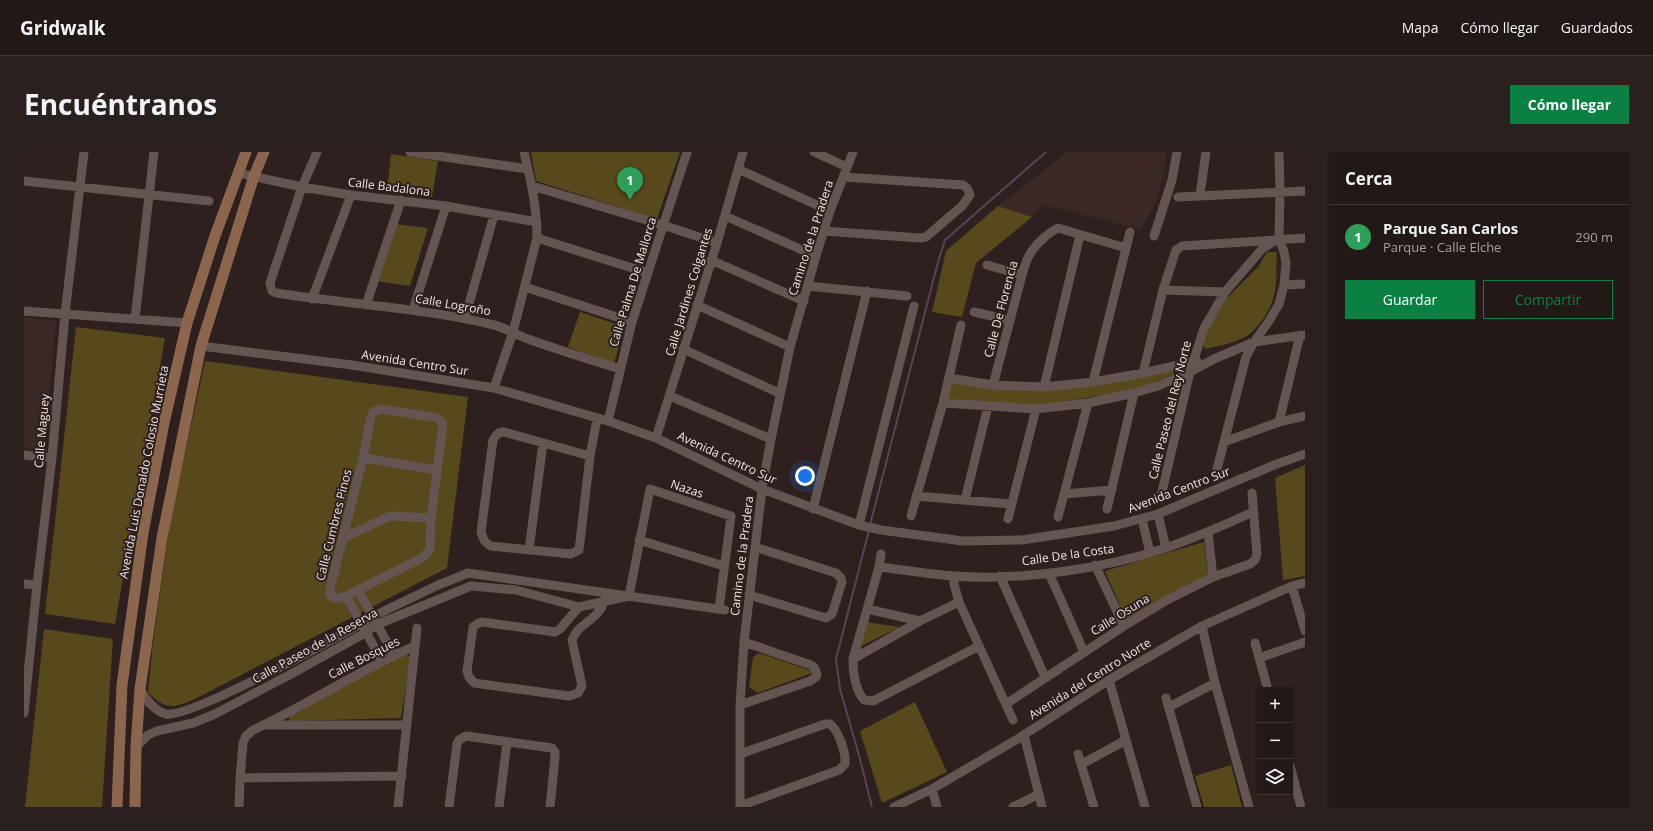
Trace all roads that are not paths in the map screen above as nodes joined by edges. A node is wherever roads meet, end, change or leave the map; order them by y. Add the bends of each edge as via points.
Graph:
1 (84, 152) edge
2 (154, 152) edge
3 (246, 152) edge
4 (264, 152) edge
5 (317, 152) edge
6 (410, 152) edge
7 (524, 152) edge
8 (687, 152) edge
9 (743, 152) edge
10 (814, 152) edge
11 (853, 152) edge
12 (1177, 152) edge
13 (1206, 152) edge
14 (1278, 152) edge
15 (847, 167) junction
16 (528, 169) junction
17 (738, 169) junction
18 (238, 173) junction
19 (254, 176) junction
20 (844, 177) junction
21 (24, 181) edge
22 (532, 186) junction
23 (302, 187) junction
24 (80, 188) junction
25 (1305, 191) edge
26 (1280, 192) junction
27 (149, 194) junction
28 (351, 195) junction
29 (1200, 195) junction
30 (1178, 197) dead end
31 (401, 200) junction
32 (209, 201) dead end
33 (446, 206) junction
34 (830, 212) junction
35 (494, 215) junction
36 (725, 216) junction
37 (537, 222) junction
38 (663, 225) junction
39 (824, 230) junction
40 (1130, 232) dead end
41 (1080, 234) junction
42 (1154, 236) dead end
43 (537, 238) junction
44 (1279, 238) junction
45 (1305, 238) edge
46 (717, 243) junction
47 (1126, 248) junction
48 (816, 256) junction
49 (711, 260) junction
50 (987, 265) dead end
51 (648, 273) junction
52 (1022, 275) junction
53 (1305, 284) edge
54 (1284, 285) junction
55 (808, 286) junction
56 (525, 287) junction
57 (1163, 290) junction
58 (867, 291) junction
59 (1225, 292) junction
60 (907, 296) dead end
61 (312, 299) junction
62 (804, 301) junction
63 (366, 305) junction
64 (697, 305) junction
65 (914, 306) dead end
66 (413, 310) junction
67 (24, 311) edge
68 (974, 312) dead end
69 (65, 314) junction
70 (465, 318) junction
71 (135, 319) junction
72 (1009, 320) junction
73 (632, 322) junction
74 (187, 323) junction
75 (961, 325) dead end
76 (513, 332) junction
77 (1302, 335) edge
78 (1254, 342) junction
79 (201, 346) junction
80 (790, 347) junction
81 (683, 349) junction
82 (1214, 359) junction
83 (1193, 361) junction
84 (620, 369) junction
85 (1190, 372) junction
86 (1143, 373) junction
87 (949, 378) junction
88 (1093, 382) junction
89 (993, 385) junction
90 (1044, 387) junction
91 (494, 388) junction
92 (779, 393) junction
93 (1134, 393) junction
94 (670, 396) junction
95 (943, 403) junction
96 (1088, 403) junction
97 (988, 406) junction
98 (1036, 409) junction
99 (1305, 416) edge
100 (597, 419) junction
101 (608, 421) junction
102 (1279, 422) junction
103 (656, 438) junction
104 (771, 439) junction
105 (1224, 442) junction
106 (543, 443) junction
107 (1305, 454) edge
108 (24, 455) edge
109 (590, 456) junction
110 (52, 458) junction
111 (363, 458) junction
112 (437, 470) junction
113 (1216, 473) dead end
114 (762, 489) junction
115 (1112, 490) junction
116 (1252, 493) dead end
117 (1064, 494) junction
118 (916, 496) junction
119 (1161, 496) dead end
120 (964, 500) junction
121 (1011, 504) junction
122 (812, 509) junction
123 (1107, 509) dead end
124 (1253, 512) junction
125 (1158, 514) junction
126 (911, 516) dead end
127 (1058, 517) dead end
128 (431, 518) junction
129 (1008, 519) dead end
130 (1142, 519) junction
131 (861, 526) junction
132 (1208, 532) junction
133 (343, 538) junction
134 (639, 540) junction
135 (755, 547) junction
136 (1166, 548) junction
137 (529, 550) junction
138 (1150, 553) junction
139 (880, 554) dead end
140 (1095, 565) junction
141 (724, 566) junction
142 (878, 566) junction
143 (1049, 573) junction
144 (954, 576) junction
145 (1000, 576) junction
146 (1213, 577) junction
147 (1305, 583) edge
148 (24, 584) edge
149 (37, 585) junction
150 (1292, 586) junction
151 (358, 590) junction
152 (749, 595) junction
153 (346, 596) junction
154 (629, 596) junction
155 (604, 602) junction
156 (959, 602) junction
157 (579, 607) junction
158 (867, 609) junction
159 (722, 610) joint
160 (376, 618) junction
161 (920, 621) junction
162 (361, 623) junction
163 (1124, 626) junction
164 (1202, 626) junction
165 (417, 628) dead end
166 (1305, 631) edge
167 (365, 633) junction
168 (744, 642) junction
169 (1305, 642) edge
170 (1255, 643) dead end
171 (416, 646) junction
172 (979, 646) junction
173 (1084, 652) junction
174 (394, 655) junction
175 (1259, 658) junction
176 (853, 659) junction
177 (382, 661) junction
178 (1045, 677) junction
179 (1109, 680) junction
180 (1215, 683) junction
181 (1267, 687) edge
182 (140, 689) junction
183 (1166, 698) dead end
184 (1006, 704) junction
185 (740, 705) junction
186 (1169, 707) junction
187 (24, 712) edge
188 (172, 714) junction
189 (1013, 720) dead end
190 (264, 725) junction
191 (407, 725) junction
192 (170, 728) junction
193 (1024, 735) junction
194 (1126, 740) junction
195 (507, 742) junction
196 (136, 747) junction
197 (740, 754) junction
198 (1078, 754) dead end
199 (1082, 764) junction
200 (402, 776) junction
201 (1293, 776) edge
202 (240, 778) junction
203 (932, 789) junction
204 (1038, 794) junction
205 (740, 806) edge
206 (117, 807) edge
207 (135, 807) edge
208 (239, 807) edge
209 (398, 807) edge
210 (449, 807) edge
211 (499, 807) edge
212 (550, 807) edge
213 (894, 807) edge
214 (937, 807) edge
215 (1013, 807) edge
216 (1042, 807) edge
217 (1094, 807) edge
218 (1145, 807) edge
219 (1197, 807) edge
220 (1249, 807) edge
221 (1302, 807) edge

1 - 24 street, Calle Maguey
2 - 27 street
3 - 18 main road, Avenida Luis Donaldo Colosio Murrieta
4 - 19 main road
5 - 23 street
6 - 16 street
7 - 16 street
8 - 38 street, Calle Palma De Mallorca
9 - 17 street, Calle Jardines Colgantes
10 - 15 street
11 - 15 street, Camino de la Pradera
12 - 42 street via 1172,180
13 - 29 street
14 - 26 street
15 - 20 street, Camino de la Pradera
16 - 22 street
17 - 34 street
17 - 36 street, Calle Jardines Colgantes
18 - 19 street, Calle Badalona
18 - 74 main road, Avenida Luis Donaldo Colosio Murrieta
19 - 23 street, Calle Badalona
19 - 79 main road
20 - 34 street, Camino de la Pradera
20 - 39 street via 963,186 970,192 968,200 962,206 931,233 920,238
21 - 24 street
22 - 37 street
22 - 38 street
23 - 28 street, Calle Badalona
23 - 61 street, Calle Logroño via 270,287 276,293
24 - 27 street
24 - 69 street, Calle Maguey
25 - 26 street
26 - 29 street
26 - 44 street
27 - 32 street
27 - 71 street
28 - 31 street, Calle Badalona
28 - 61 street
29 - 30 street
31 - 33 street, Calle Badalona
31 - 63 street
33 - 35 street, Calle Badalona
33 - 66 street
34 - 39 street, Camino de la Pradera
35 - 37 street, Calle Badalona
35 - 70 street
36 - 46 street, Calle Jardines Colgantes
36 - 48 street
37 - 43 street
38 - 46 street
38 - 51 street, Calle Palma De Mallorca
39 - 48 street, Camino de la Pradera
40 - 47 street
41 - 47 street, Calle De Florencia
41 - 52 street, Calle De Florencia via 1061,228 1053,231 1030,254
41 - 90 street
43 - 51 street
43 - 56 street
44 - 45 street
44 - 54 street via 1286,263
44 - 57 street via 1179,247 1174,253
44 - 59 street, Calle Paseo del Rey Norte via 1262,249
46 - 49 street, Calle Jardines Colgantes
47 - 88 street
48 - 55 street, Camino de la Pradera
49 - 62 street
49 - 64 street, Calle Jardines Colgantes
50 - 52 street
51 - 73 street, Calle Palma De Mallorca
52 - 72 street, Calle De Florencia
53 - 54 street
54 - 78 street via 1279,304
55 - 58 street
55 - 62 street, Camino de la Pradera
56 - 73 street
56 - 76 street
57 - 59 street
57 - 86 street
58 - 60 street
58 - 122 street
59 - 83 street, Calle Paseo del Rey Norte via 1204,328
61 - 63 street, Calle Logroño
62 - 80 street, Camino de la Pradera
63 - 66 street, Calle Logroño
64 - 80 street
64 - 81 street, Calle Jardines Colgantes
65 - 131 street
66 - 70 street, Calle Logroño
67 - 69 street
68 - 72 street
69 - 71 street
69 - 110 street, Calle Maguey
70 - 76 street, Calle Logroño
71 - 74 street
72 - 89 street, Calle De Florencia
73 - 84 street, Calle Palma De Mallorca
74 - 206 main road, Avenida Luis Donaldo Colosio Murrieta via 162,431 143,533 122,685
75 - 87 street
76 - 84 street, Calle Logroño
76 - 91 street
77 - 78 street
77 - 102 street
78 - 82 street
78 - 105 street via 1246,357
79 - 91 street, Avenida Centro Sur via 352,365
79 - 182 main road via 162,538
80 - 92 street, Camino de la Pradera
81 - 92 street
81 - 94 street, Calle Jardines Colgantes
82 - 83 street
82 - 85 street
83 - 85 street, Calle Paseo del Rey Norte
83 - 86 street
84 - 101 street, Calle Palma De Mallorca
85 - 93 street
85 - 119 street, Calle Paseo del Rey Norte
86 - 88 street
87 - 89 street
87 - 95 street
88 - 90 street
89 - 90 street
91 - 100 street, Avenida Centro Sur
92 - 104 street, Camino de la Pradera
93 - 96 street
93 - 115 street
94 - 103 street, Calle Jardines Colgantes
94 - 104 street
95 - 97 street
95 - 118 street
96 - 98 street
96 - 117 street
97 - 98 street
97 - 120 street
98 - 121 street
99 - 102 street
100 - 101 street, Avenida Centro Sur
100 - 109 street
101 - 103 street, Avenida Centro Sur
102 - 105 street
103 - 114 street, Avenida Centro Sur
104 - 114 street, Camino de la Pradera
105 - 113 street
106 - 109 street
106 - 137 street
106 - 137 street via 504,432 499,432 493,440 482,538 491,546
107 - 125 street, Avenida Centro Sur
108 - 110 street
109 - 137 street via 579,550 571,554
110 - 149 street, Calle Maguey
111 - 112 street
111 - 112 street, Calle Cumbres Pinos via 370,417 376,410 433,416 443,424
111 - 133 street, Calle Cumbres Pinos
112 - 128 street, Calle Cumbres Pinos
114 - 122 street, Avenida Centro Sur
114 - 135 street, Camino de la Pradera
115 - 117 street
115 - 123 street
116 - 124 street
117 - 127 street
118 - 120 street
118 - 126 street
120 - 121 street
121 - 129 street
122 - 131 street, Avenida Centro Sur
124 - 132 street, Calle De la Costa
124 - 146 street, Calle Osuna via 1257,554 1255,560
125 - 130 street, Avenida Centro Sur
125 - 136 street
128 - 133 street via 390,516
128 - 151 street, Calle Cumbres Pinos via 430,549 425,555
130 - 131 street, Avenida Centro Sur via 1087,532 1022,540 963,541
130 - 138 street
132 - 136 street, Calle De la Costa
132 - 146 street
133 - 153 street, Calle Cumbres Pinos via 330,595 336,599
134 - 141 street
134 - 141 street, Nazas via 650,489 731,516
134 - 154 street, Nazas
135 - 152 street, Camino de la Pradera
135 - 152 street via 836,573 842,582 832,614 826,618
136 - 138 street, Calle De la Costa
138 - 140 street, Calle De la Costa
139 - 142 street
140 - 143 street, Calle De la Costa
140 - 163 street
141 - 159 street, Nazas
142 - 144 street, Calle De la Costa
142 - 158 street
143 - 145 street, Calle De la Costa
143 - 173 street
144 - 145 street, Calle De la Costa
144 - 156 street
145 - 178 street
146 - 163 street, Calle Osuna via 1167,600
147 - 150 street, Avenida del Centro Norte
148 - 149 street
149 - 187 street, Calle Maguey
150 - 164 street, Avenida del Centro Norte
150 - 166 street
151 - 153 street, Calle Cumbres Pinos
151 - 160 street
152 - 168 street, Camino de la Pradera
153 - 162 street
154 - 155 street, Calle Paseo de la Reserva
154 - 159 street, Calle Paseo de la Reserva
154 - 160 street, Calle Paseo de la Reserva via 468,573 430,589
155 - 157 street, Calle Paseo de la Reserva
155 - 157 street via 602,610 574,633 572,640 582,686 578,693 561,695 474,682 469,677 467,671 473,627 477,624 482,622 556,632
156 - 161 street
156 - 172 street
157 - 160 street, Calle Paseo de la Reserva via 516,590 471,586
158 - 161 street
158 - 176 street
160 - 162 street, Calle Paseo de la Reserva
160 - 167 street, Calle Paseo de la Reserva
160 - 174 street
161 - 176 street
162 - 167 street
162 - 188 street, Calle Paseo de la Reserva via 209,702
163 - 173 street, Calle Osuna
164 - 179 street, Avenida del Centro Norte
164 - 180 street
165 - 171 street
167 - 177 street
167 - 192 street, Calle Paseo de la Reserva via 215,714 193,723
168 - 185 street, Camino de la Pradera
168 - 185 street via 811,665 818,674 810,681
169 - 175 street
170 - 175 street
171 - 174 street, Calle Bosques
171 - 191 street, Calle Bosques
172 - 176 street via 873,701 864,700 861,696 855,679
172 - 184 street
173 - 178 street, Calle Osuna
174 - 177 street, Calle Bosques
175 - 181 street
177 - 190 street, Calle Bosques
178 - 184 street, Calle Osuna
179 - 193 street, Avenida del Centro Norte
179 - 194 street
180 - 186 street
180 - 220 street
182 - 188 street via 158,710
182 - 196 main road
183 - 186 street
184 - 189 street
185 - 197 street, Camino de la Pradera
186 - 219 street
188 - 192 street
190 - 191 street
190 - 202 street, Calle Bosques via 253,730 242,743
191 - 200 street, Calle Bosques
192 - 196 street, Calle Paseo de la Reserva via 148,735
193 - 203 street, Avenida del Centro Norte
193 - 204 street
194 - 199 street
194 - 218 street
195 - 210 street via 466,736 459,740
195 - 211 street
195 - 212 street via 547,746 555,752
196 - 207 main road
197 - 205 street, Camino de la Pradera
197 - 205 street via 830,724 838,732 846,764 839,770
198 - 199 street
199 - 217 street
200 - 202 street
200 - 209 street, Calle Bosques
201 - 221 street
202 - 208 street, Calle Bosques
203 - 213 street, Avenida del Centro Norte
203 - 214 street
204 - 215 street
204 - 216 street

